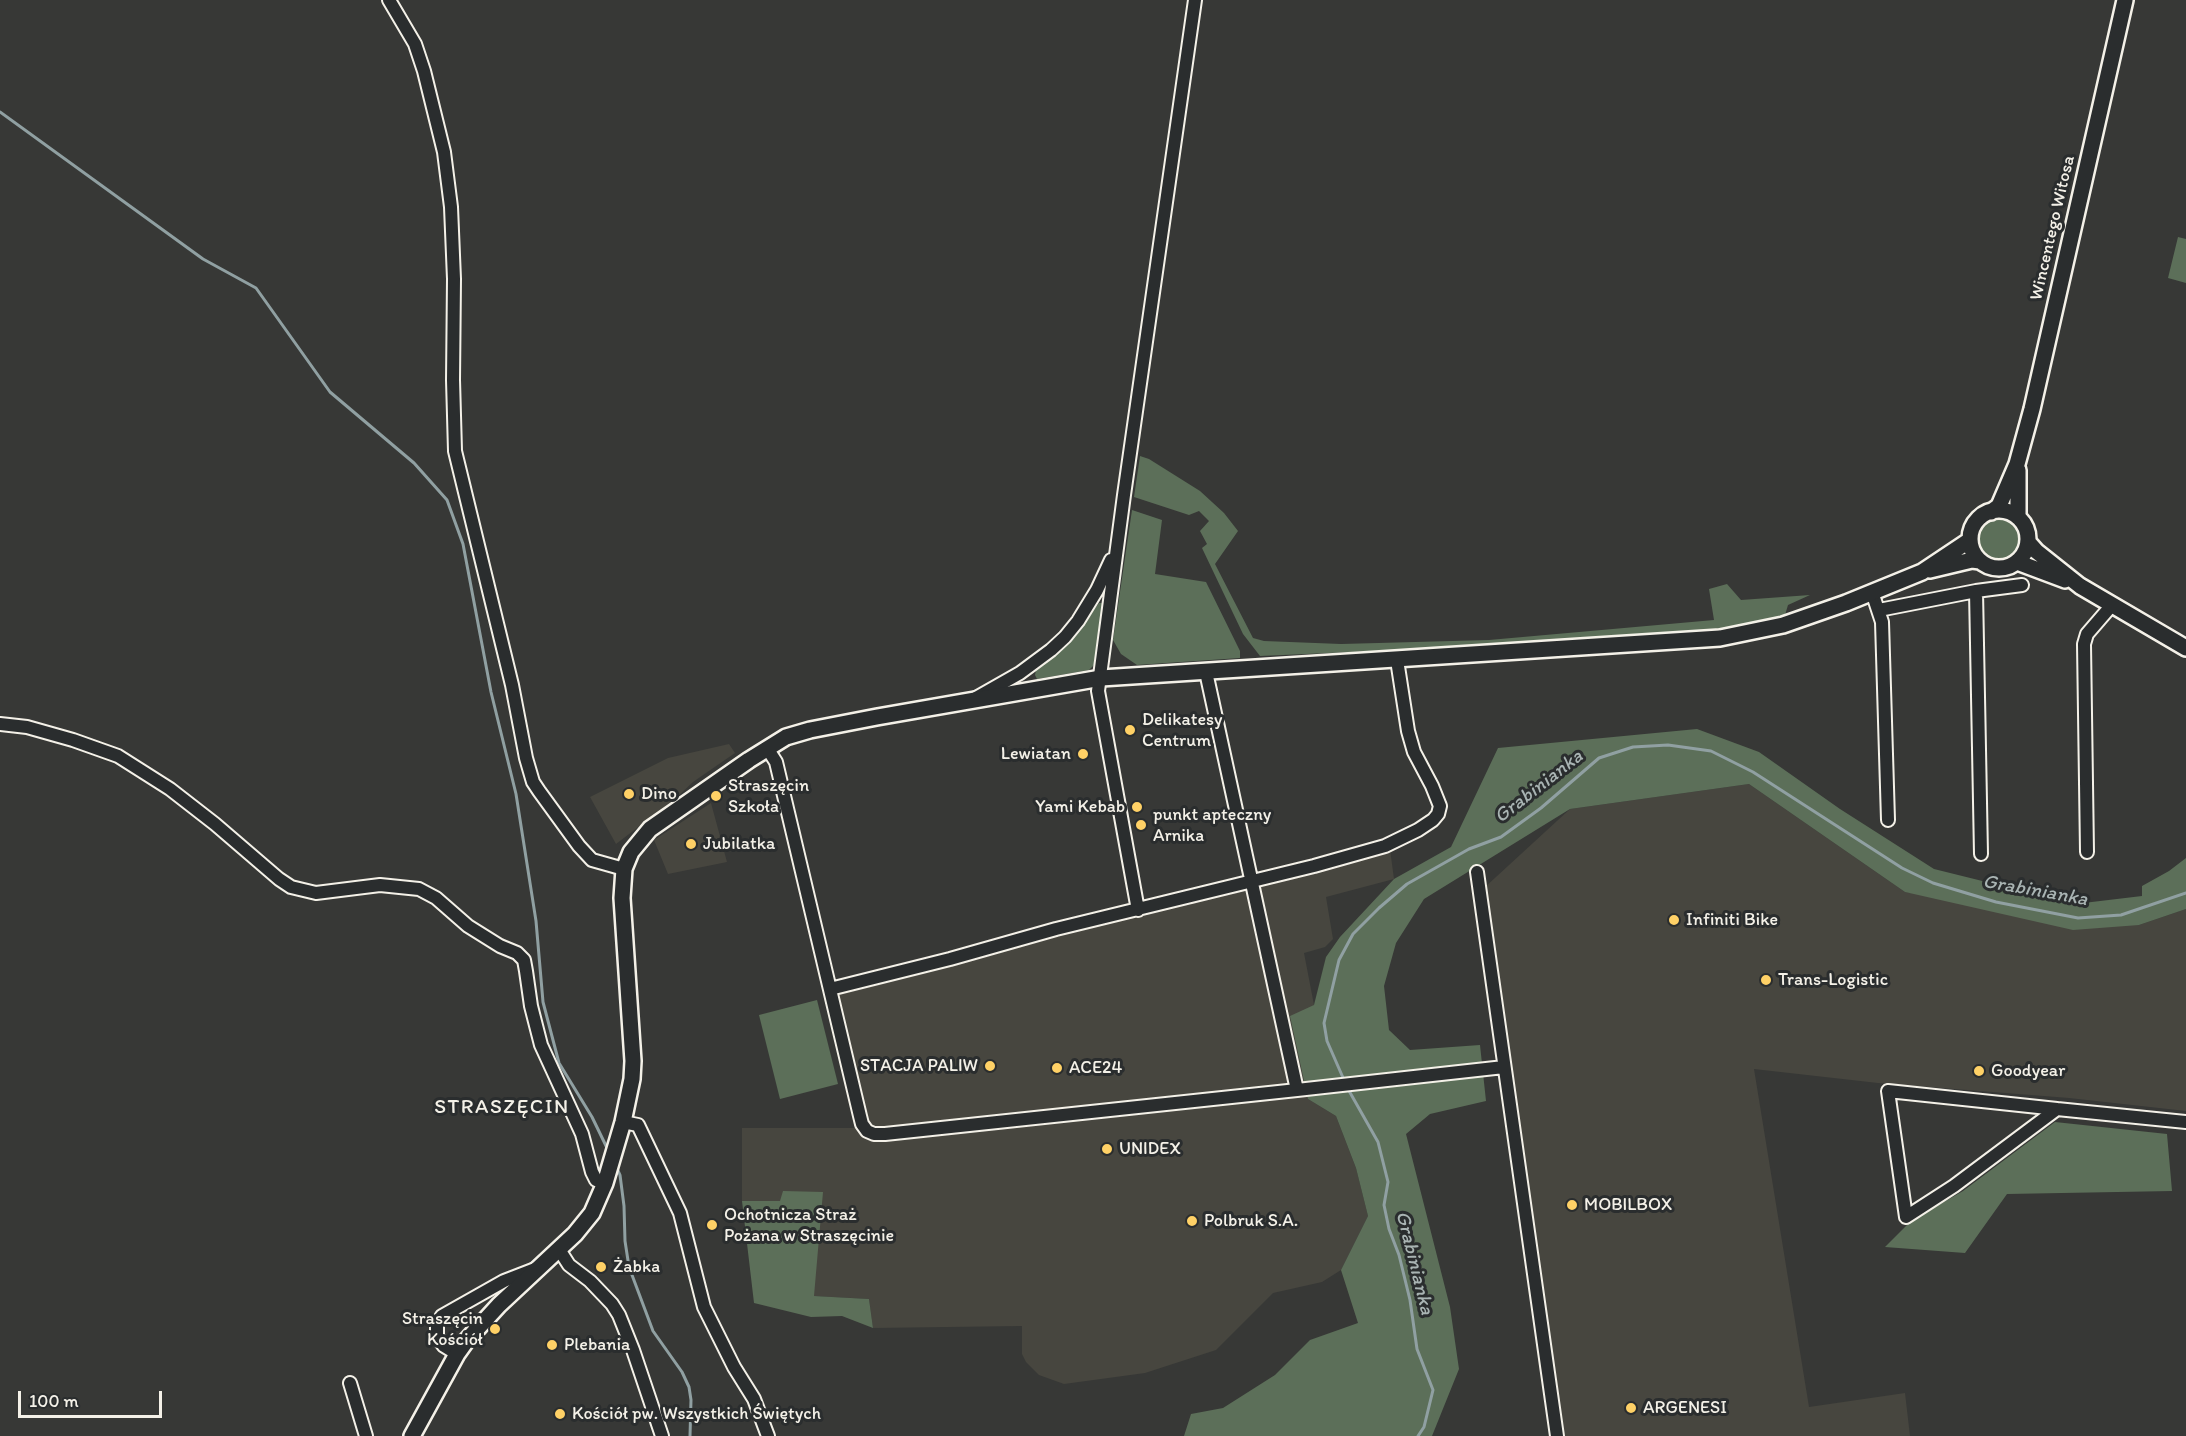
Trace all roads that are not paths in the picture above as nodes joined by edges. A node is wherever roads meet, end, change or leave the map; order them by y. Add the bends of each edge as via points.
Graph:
1 (389, 0) edge
2 (1195, 0) edge
3 (2125, 0) edge
4 (2017, 464) junction
5 (1991, 512) junction
6 (2018, 517) junction
7 (1970, 540) junction
8 (2028, 542) junction
9 (1117, 548) junction
10 (1980, 561) junction
11 (2017, 562) junction
12 (1922, 572) junction
13 (2022, 585) dead end
14 (2080, 586) junction
15 (1976, 591) junction
16 (1872, 592) junction
17 (2112, 605) junction
18 (1880, 610) junction
19 (2186, 648) edge
20 (1397, 660) junction
21 (1206, 672) junction
22 (1101, 678) junction
23 (973, 700) junction
24 (0, 724) edge
25 (767, 748) junction
26 (1888, 820) dead end
27 (2087, 852) dead end
28 (1981, 854) dead end
29 (624, 869) junction
30 (1477, 872) dead end
31 (1252, 881) junction
32 (1138, 910) junction
33 (830, 989) junction
34 (1504, 1067) junction
35 (1297, 1090) junction
36 (2057, 1109) junction
37 (2186, 1122) edge
38 (622, 1124) junction
39 (606, 1178) junction
40 (560, 1251) junction
41 (541, 1267) junction
42 (457, 1354) junction
43 (350, 1383) dead end
44 (366, 1436) edge
45 (412, 1436) edge
46 (662, 1436) edge
47 (768, 1436) edge
48 (1557, 1436) edge

1 - 29 street via 415,44 444,152 454,279 455,451 526,758 533,782 579,846 592,860
2 - 9 street
3 - 4 street, Wincentego Witosa
4 - 5 street, Wincentego Witosa via 1999,506
4 - 6 street, Wincentego Witosa
5 - 6 street via 2005,511
5 - 7 street via 1976,523
6 - 8 street
7 - 10 street
7 - 12 street
8 - 11 street
8 - 14 street
9 - 22 street
9 - 23 street via 1097,590 1065,637 1020,673
10 - 11 street via 1998,568
10 - 12 street
11 - 14 street
12 - 16 street
13 - 15 street
14 - 17 street
15 - 18 street
15 - 28 street
16 - 18 street
16 - 20 street via 1806,618 1720,638
17 - 19 street
17 - 27 street via 2087,634 2084,644
18 - 26 street
20 - 21 street
20 - 31 street via 1408,731 1414,752 1438,798 1438,814 1418,830 1384,846
21 - 22 street
21 - 31 street
22 - 23 street
22 - 32 street via 1098,691
23 - 25 street via 810,730
24 - 39 street via 27,727 117,756 170,789 291,887 316,893 380,885 418,889 436,898 468,926 517,953 524,960 541,1045 582,1134 592,1172 596,1180
25 - 29 street via 650,829 636,844
25 - 33 street via 776,762
29 - 38 street via 622,909 633,1061
30 - 34 street
31 - 32 street
31 - 35 street
32 - 33 street
33 - 35 street via 862,1124 874,1134
34 - 35 street
34 - 48 street
36 - 36 street via 1954,1186 1906,1217 1887,1091
36 - 37 street
38 - 39 street
38 - 47 street via 638,1125 680,1212 704,1307 754,1399
39 - 40 street via 592,1213
40 - 41 street
40 - 46 street via 619,1315
41 - 42 street via 486,1318
41 - 42 street via 504,1281 442,1316 437,1324 437,1337
42 - 45 street
43 - 44 street

